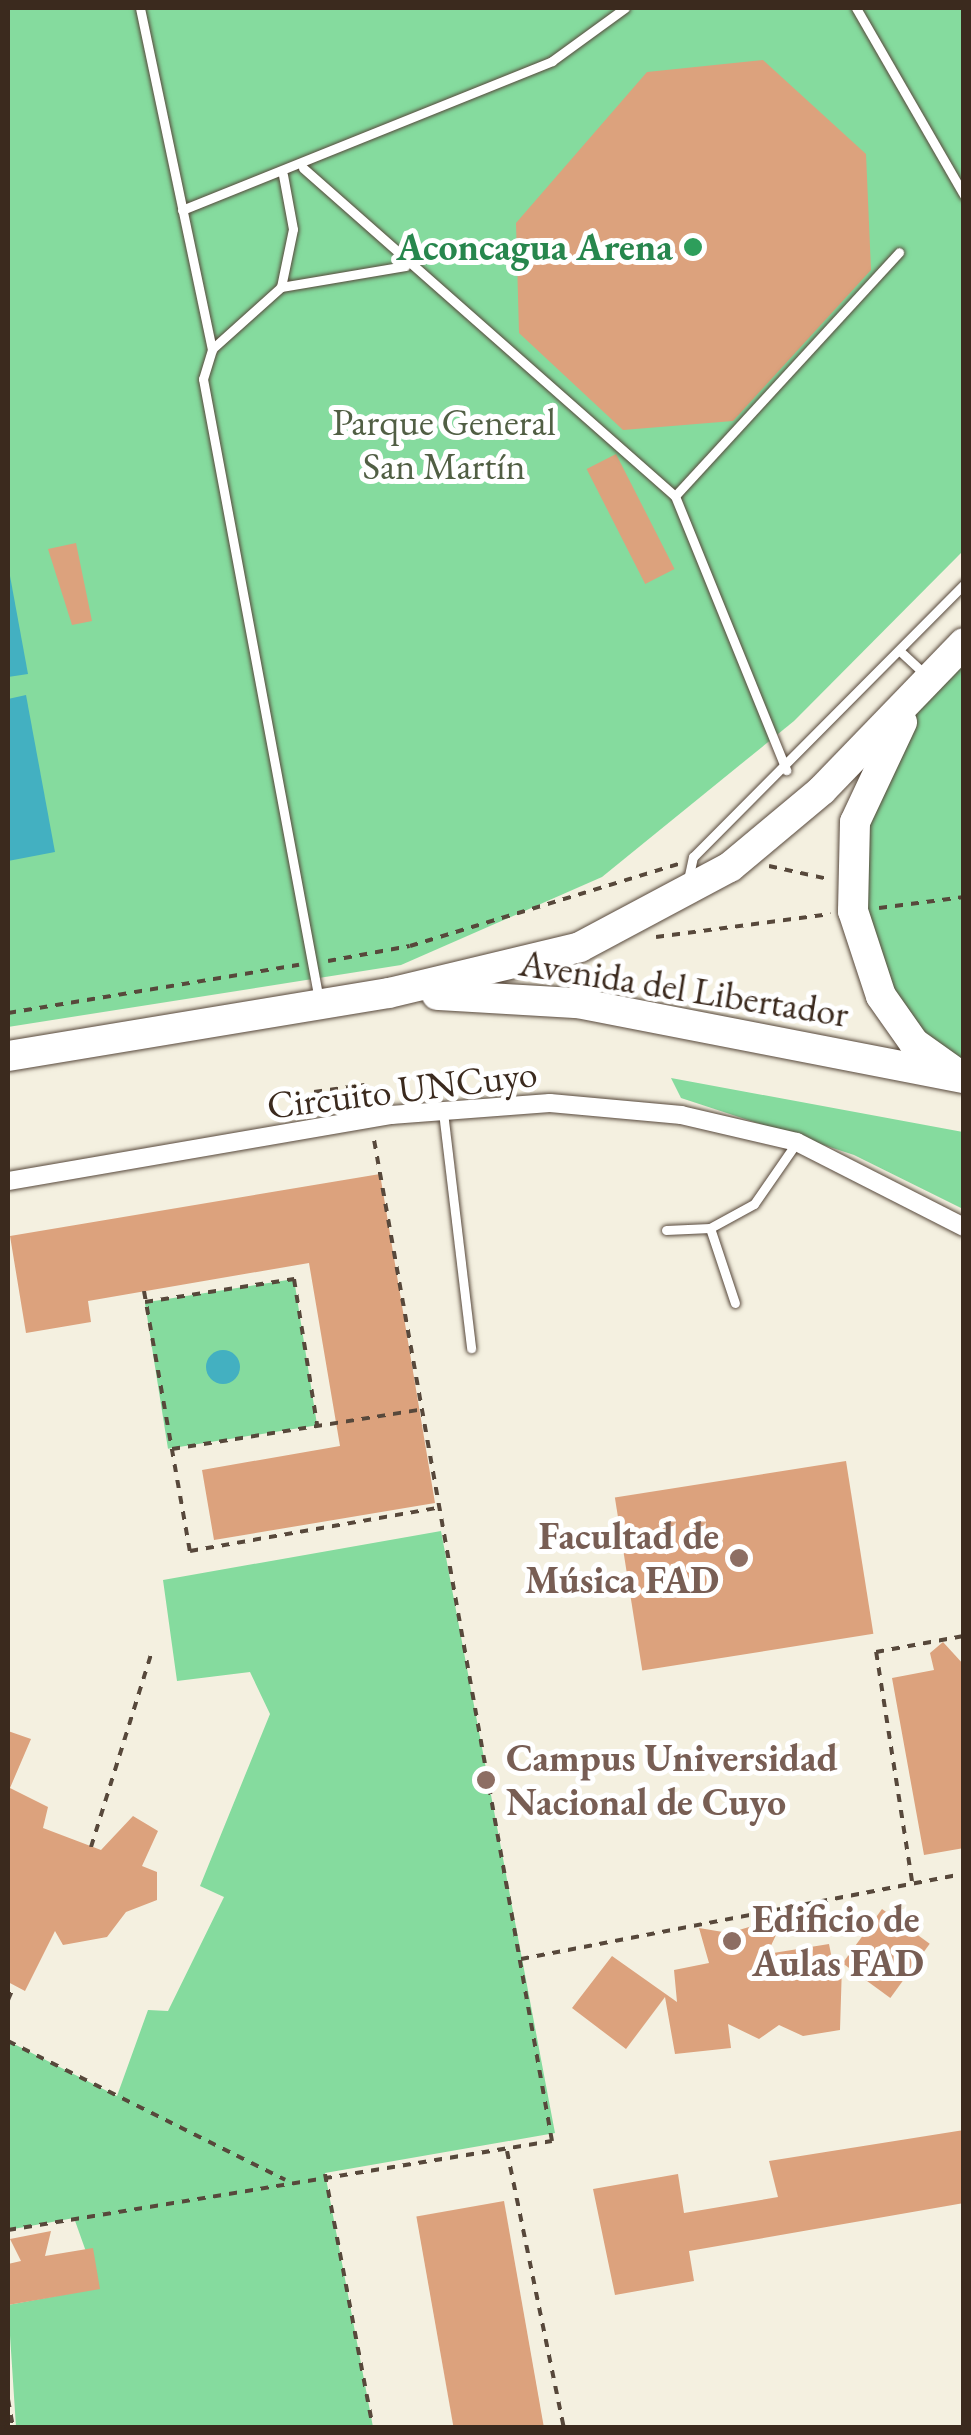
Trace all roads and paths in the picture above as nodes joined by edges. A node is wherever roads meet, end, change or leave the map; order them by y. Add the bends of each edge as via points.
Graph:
1 (140, 8) edge
2 (625, 8) edge
3 (856, 8) edge
4 (303, 168) junction
5 (283, 175) junction
6 (964, 195) edge
7 (182, 210) junction
8 (899, 252) dead end
9 (405, 266) junction
10 (281, 286) junction
11 (212, 349) junction
12 (674, 496) junction
13 (964, 584) edge
14 (964, 643) edge
15 (901, 652) junction
16 (926, 684) junction
17 (786, 770) junction
18 (752, 848) junction
19 (690, 878) junction
20 (964, 897) edge
21 (847, 912) junction
22 (636, 940) dead end
23 (312, 963) junction
24 (389, 993) junction
25 (320, 1003) junction
26 (8, 1013) edge
27 (8, 1056) edge
28 (964, 1077) edge
29 (314, 1092) dead end
30 (366, 1093) dead end
31 (442, 1110) junction
32 (374, 1138) dead end
33 (797, 1142) junction
34 (8, 1182) edge
35 (964, 1227) edge
36 (710, 1228) junction
37 (666, 1230) dead end
38 (144, 1291) dead end
39 (145, 1302) junction
40 (736, 1302) dead end
41 (471, 1348) dead end
42 (419, 1410) junction
43 (318, 1424) junction
44 (172, 1448) junction
45 (437, 1508) junction
46 (964, 1636) edge
47 (152, 1650) dead end
48 (91, 1846) dead end
49 (964, 1874) edge
50 (913, 1883) junction
51 (521, 1958) junction
52 (14, 1986) dead end
53 (8, 2000) edge
54 (8, 2042) edge
55 (507, 2150) junction
56 (325, 2174) junction
57 (284, 2180) junction
58 (8, 2230) edge
59 (8, 2398) edge
60 (13, 2428) edge
61 (373, 2428) edge
62 (564, 2428) edge

1 - 7 lane
2 - 4 lane via 552,61
3 - 6 lane
4 - 5 lane
4 - 9 lane
5 - 7 lane
5 - 10 lane via 294,229
7 - 11 lane
8 - 12 lane
9 - 10 lane
9 - 12 lane via 576,414 637,454
10 - 11 lane
11 - 23 lane via 203,379
12 - 17 lane
13 - 15 lane
14 - 16 main road, Avenida del Libertador
15 - 16 lane
15 - 17 lane
16 - 18 main road, Avenida del Libertador
16 - 21 main road via 855,822
17 - 19 lane
18 - 19 main road, Avenida del Libertador
18 - 21 path via 770,867 834,880
19 - 23 path via 660,864 410,946
19 - 24 main road, Avenida del Libertador via 546,959
20 - 21 path
21 - 22 path
21 - 28 main road via 898,1022
23 - 25 lane
23 - 26 path
24 - 25 main road, Avenida del Libertador
24 - 28 main road, Avenida del Libertador via 576,1003
25 - 27 main road, Avenida del Libertador
29 - 30 path via 364,1084
31 - 33 street, Circuito UNCuyo via 622,1107
31 - 34 street, Circuito UNCuyo
31 - 41 lane
32 - 42 path
33 - 35 street, Circuito UNCuyo
33 - 36 lane via 754,1204
36 - 37 lane
36 - 40 lane
38 - 39 path
39 - 43 path via 294,1279
39 - 44 path
42 - 43 path
42 - 45 path
43 - 44 path
44 - 45 path via 190,1551
45 - 51 path
46 - 50 path via 876,1652
47 - 48 path
49 - 50 path
50 - 51 path
51 - 55 path via 554,2132 552,2142
52 - 53 path
54 - 57 path
55 - 56 path
55 - 62 path
56 - 57 path
56 - 61 path
57 - 58 path
59 - 60 path

